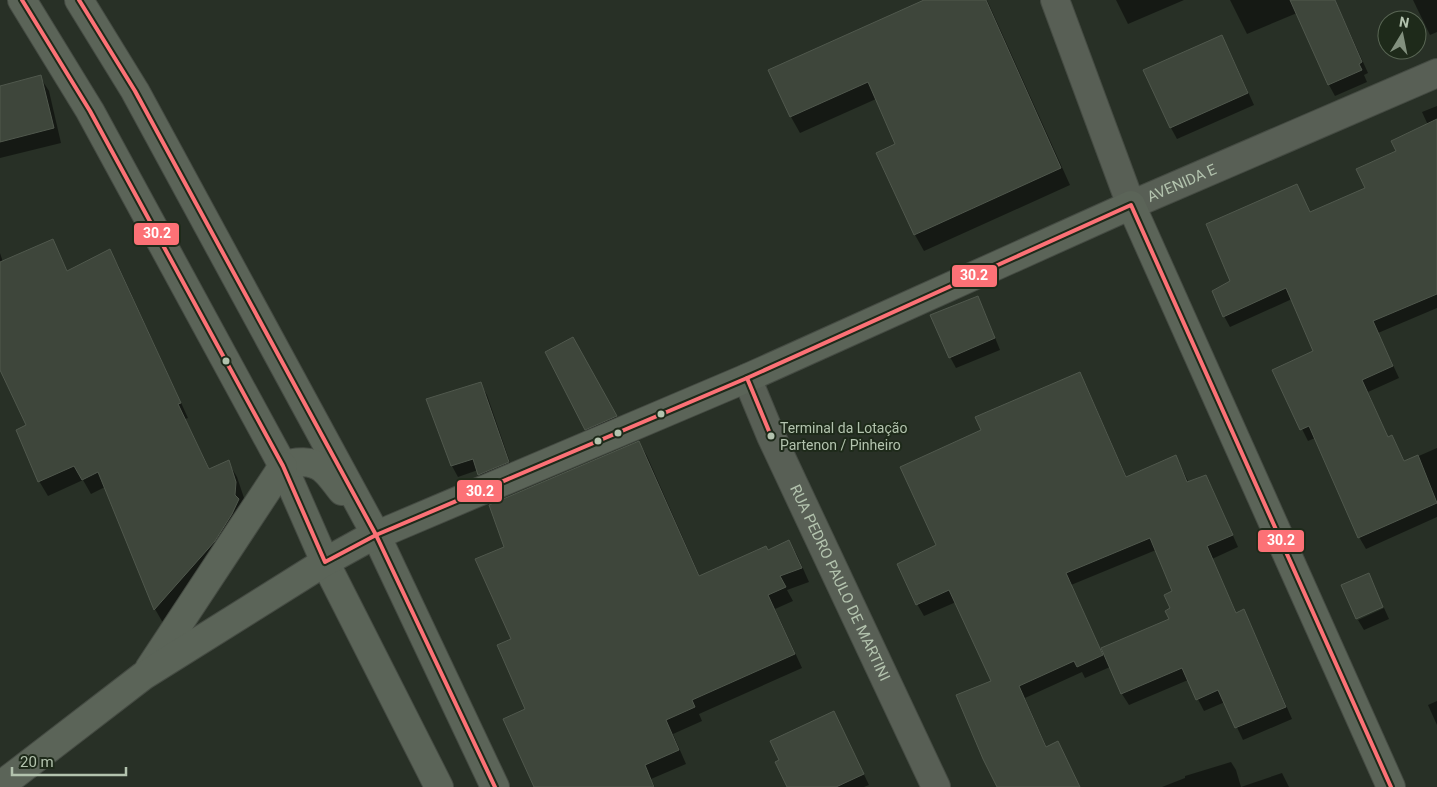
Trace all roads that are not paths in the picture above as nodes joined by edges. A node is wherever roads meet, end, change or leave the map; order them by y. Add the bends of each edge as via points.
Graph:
1 (22, 0) edge
2 (79, 0) edge
3 (1055, 0) edge
4 (1437, 73) edge
5 (1131, 205) junction
6 (747, 378) junction
7 (283, 466) junction
8 (376, 535) junction
9 (324, 562) junction
10 (144, 676) junction
11 (0, 786) edge
12 (439, 787) edge
13 (495, 787) edge
14 (936, 787) edge
15 (1391, 787) edge

1 - 7 main road via 90,111
2 - 8 main road via 135,91
3 - 5 street
4 - 5 street, AVENIDA E
5 - 6 main road, AVENIDA E
5 - 15 main road
6 - 8 main road, AVENIDA E
6 - 14 street, RUA PEDRO PAULO DE MARTINI
7 - 8 main road via 304,462 324,469
7 - 9 main road
7 - 10 main road
8 - 9 main road, AVENIDA E
8 - 13 main road
9 - 10 main road, AVENIDA E
9 - 12 main road
10 - 11 main road

